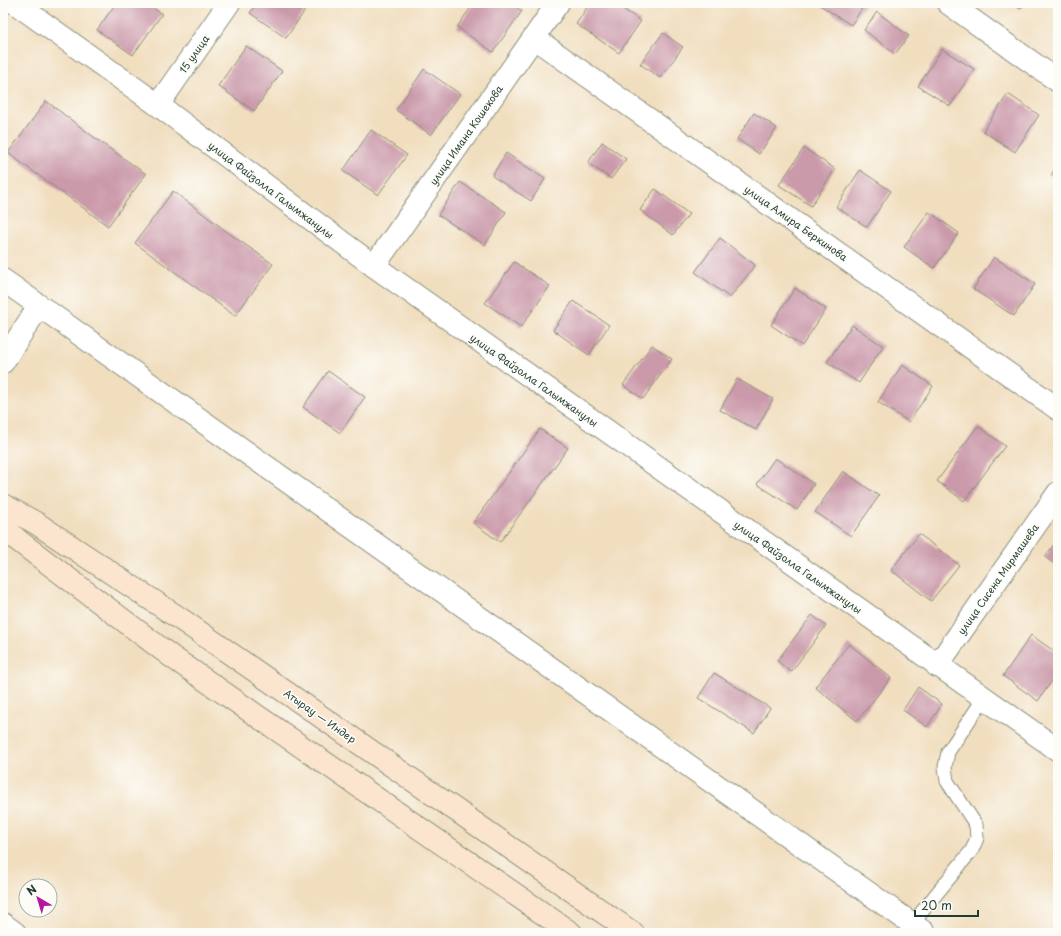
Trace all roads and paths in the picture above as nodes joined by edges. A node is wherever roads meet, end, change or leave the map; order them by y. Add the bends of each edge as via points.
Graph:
1 (15, 3) edge
2 (229, 3) edge
3 (558, 3) edge
4 (948, 3) edge
5 (534, 38) junction
6 (1058, 81) edge
7 (158, 105) junction
8 (374, 266) junction
9 (3, 280) edge
10 (39, 306) junction
11 (3, 362) edge
12 (1058, 409) edge
13 (1058, 493) edge
14 (3, 505) edge
15 (3, 527) edge
16 (938, 666) junction
17 (984, 698) junction
18 (1058, 750) edge
19 (3, 924) edge
20 (918, 929) edge
21 (15, 933) edge
22 (571, 933) edge
23 (633, 933) edge

1 - 7 street, улица Файзолла Галымжанулы
2 - 7 street, 15 улица
3 - 5 street, улица Имана Кошекова
4 - 6 street
5 - 8 street, улица Имана Кошекова
5 - 12 street, улица Амира Беркинова
7 - 8 street, улица Файзолла Галымжанулы
8 - 16 street, улица Файзолла Галымжанулы
9 - 10 street
10 - 11 street
10 - 20 street
13 - 16 street, улица Сисена Мирмашева
14 - 23 main road, Атырау — Индер via 36,523 179,618
15 - 22 main road via 172,657
16 - 17 street, улица Файзолла Галымжанулы
17 - 18 street, улица Файзолла Галымжанулы
17 - 20 lane via 948,752 945,767 947,781 976,825 977,838 972,850
19 - 21 street

